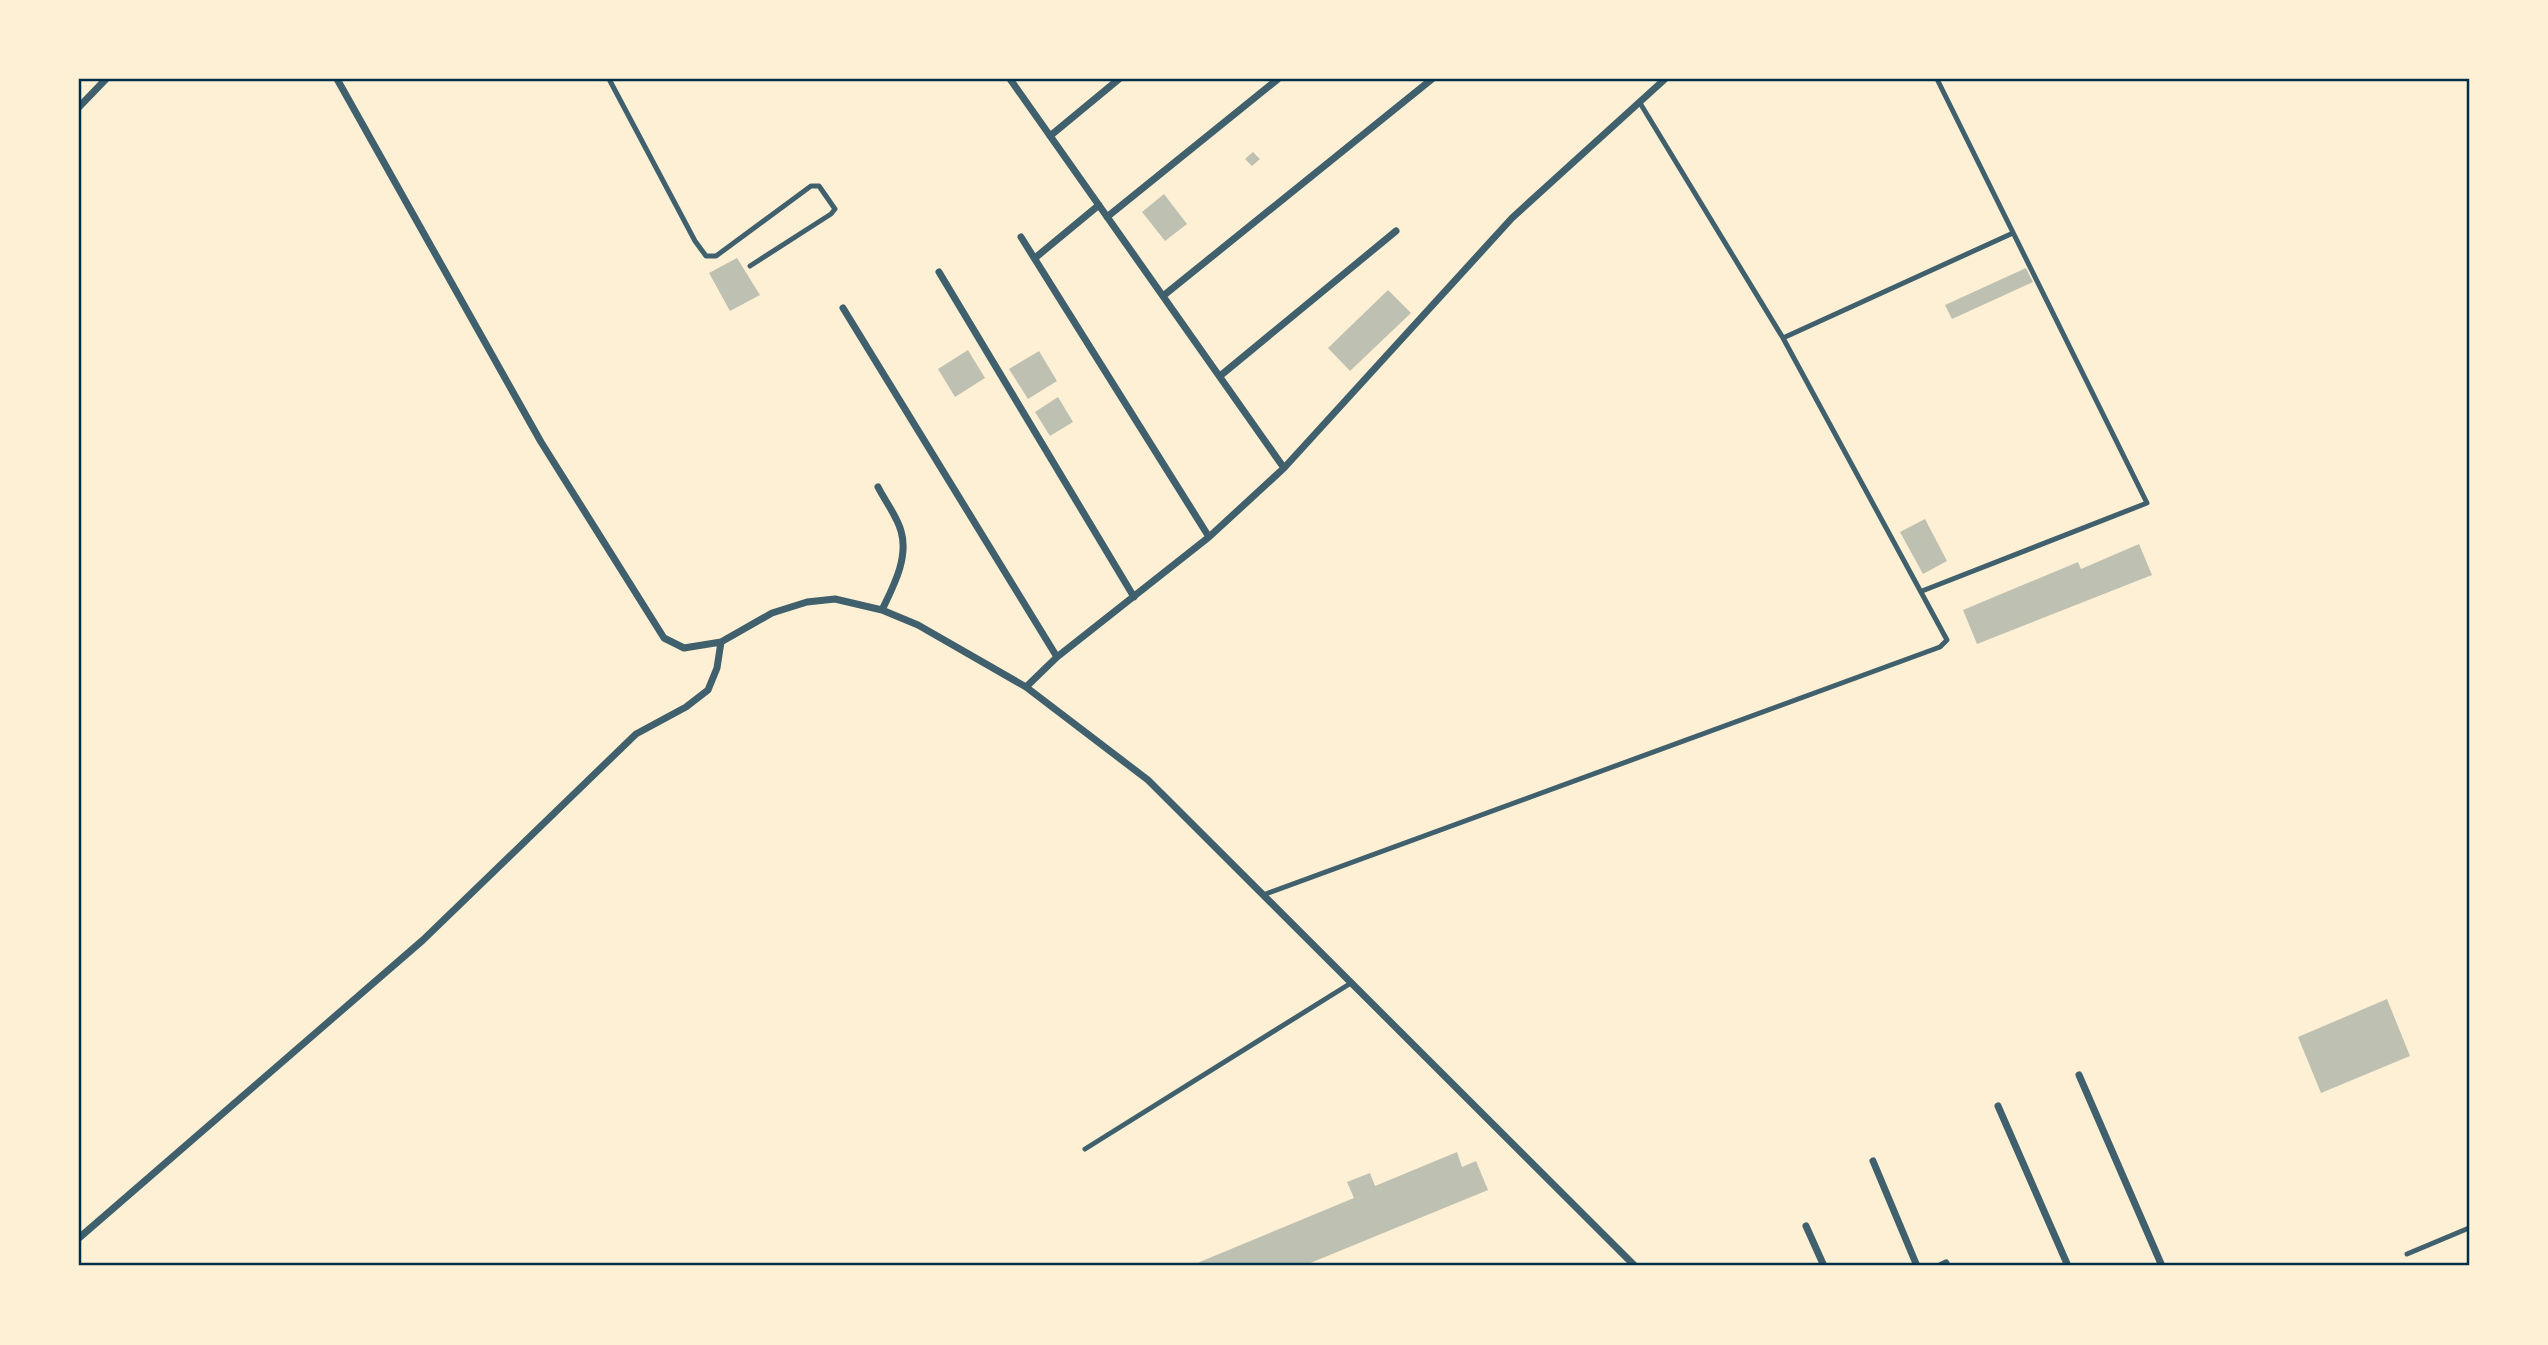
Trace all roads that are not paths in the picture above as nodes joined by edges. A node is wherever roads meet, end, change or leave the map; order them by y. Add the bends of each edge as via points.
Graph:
1 (106, 79) edge
2 (337, 79) edge
3 (609, 79) edge
4 (1010, 79) edge
5 (1119, 79) edge
6 (1278, 79) edge
7 (1432, 79) edge
8 (1665, 79) edge
9 (1937, 79) edge
10 (1640, 103) junction
11 (79, 107) edge
12 (1050, 136) junction
13 (1099, 205) junction
14 (1107, 217) junction
15 (1396, 231) dead end
16 (2013, 233) junction
17 (1021, 237) dead end
18 (1035, 258) junction
19 (750, 266) dead end
20 (939, 272) dead end
21 (1163, 296) junction
22 (843, 308) dead end
23 (1783, 338) junction
24 (1220, 376) junction
25 (1284, 468) junction
26 (878, 487) dead end
27 (1209, 537) junction
28 (1922, 591) junction
29 (1134, 597) junction
30 (882, 610) junction
31 (721, 642) junction
32 (1057, 657) junction
33 (1026, 687) junction
34 (1262, 895) junction
35 (1351, 983) junction
36 (2079, 1075) dead end
37 (1998, 1106) dead end
38 (1085, 1149) dead end
39 (1873, 1161) dead end
40 (1806, 1226) dead end
41 (2469, 1228) edge
42 (79, 1238) edge
43 (2407, 1254) dead end
44 (1635, 1266) edge
45 (1824, 1266) edge
46 (1917, 1266) edge
47 (2068, 1266) edge
48 (2162, 1266) edge

1 - 11 street
2 - 31 street via 541,442 664,638 684,648
3 - 19 lane via 706,256 716,256 811,186 819,186 830,200 835,209 831,214
4 - 12 street
5 - 12 street
6 - 14 street
7 - 21 street
8 - 10 street
9 - 16 lane
10 - 23 lane
10 - 25 street via 1512,218
12 - 13 street
13 - 14 street
13 - 18 street
14 - 21 street
15 - 24 street
16 - 23 lane
16 - 28 lane via 2147,503
17 - 18 street
18 - 27 street
20 - 29 street
21 - 24 street
22 - 32 street
23 - 28 lane
24 - 25 street
25 - 27 street
26 - 30 street via 901,531 903,548 897,578
27 - 29 street
28 - 34 lane via 1947,636 1940,647
29 - 32 street
30 - 31 street via 835,599 807,602 772,613
30 - 33 street via 918,625
31 - 42 street via 718,668 708,690 635,734 423,940
32 - 33 street
33 - 34 street via 1148,780
34 - 35 street
35 - 38 lane
35 - 44 street
36 - 48 street
37 - 47 street
39 - 46 street
40 - 45 street
41 - 43 lane

